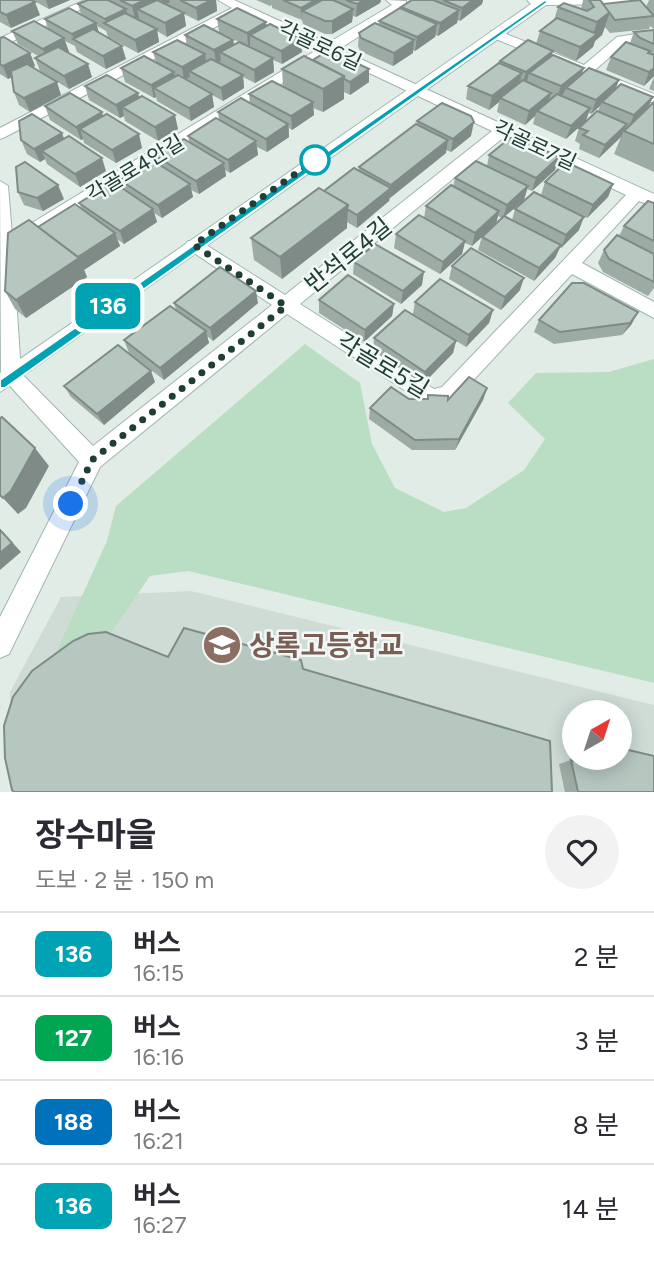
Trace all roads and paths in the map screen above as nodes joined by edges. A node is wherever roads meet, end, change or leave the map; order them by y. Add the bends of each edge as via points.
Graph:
1 (95, 0) edge
2 (224, 0) edge
3 (392, 0) edge
4 (629, 0) edge
5 (539, 1) edge
6 (242, 9) junction
7 (496, 34) junction
8 (654, 36) edge
9 (0, 43) edge
10 (330, 49) junction
11 (585, 71) junction
12 (415, 90) junction
13 (654, 99) edge
14 (503, 130) junction
15 (0, 134) edge
16 (0, 186) edge
17 (645, 197) edge
18 (194, 245) junction
19 (1, 250) edge
20 (571, 265) junction
21 (286, 306) junction
22 (654, 311) edge
23 (6, 380) edge
24 (92, 460) junction
25 (0, 645) edge

1 - 9 street
2 - 6 street, 각골로6길
3 - 10 street, 각골로4안길 via 402,4
4 - 5 street
5 - 7 street
6 - 10 street, 각골로6길
6 - 15 street
7 - 11 street
7 - 12 street
8 - 11 street via 622,40
10 - 12 street, 각골로6길
10 - 19 street, 각골로4안길
11 - 13 street
12 - 14 street, 각골로7길
12 - 18 street
14 - 17 street, 각골로7길
14 - 21 street, 반석로4길
16 - 19 street
17 - 20 street, 각골로5길
18 - 21 street, 각골로5길
18 - 23 street
19 - 23 street
20 - 21 street, 각골로5길 via 449,393 432,399
20 - 22 street
21 - 24 street, 반석로4길
23 - 24 street
24 - 25 street, 반석로4길

